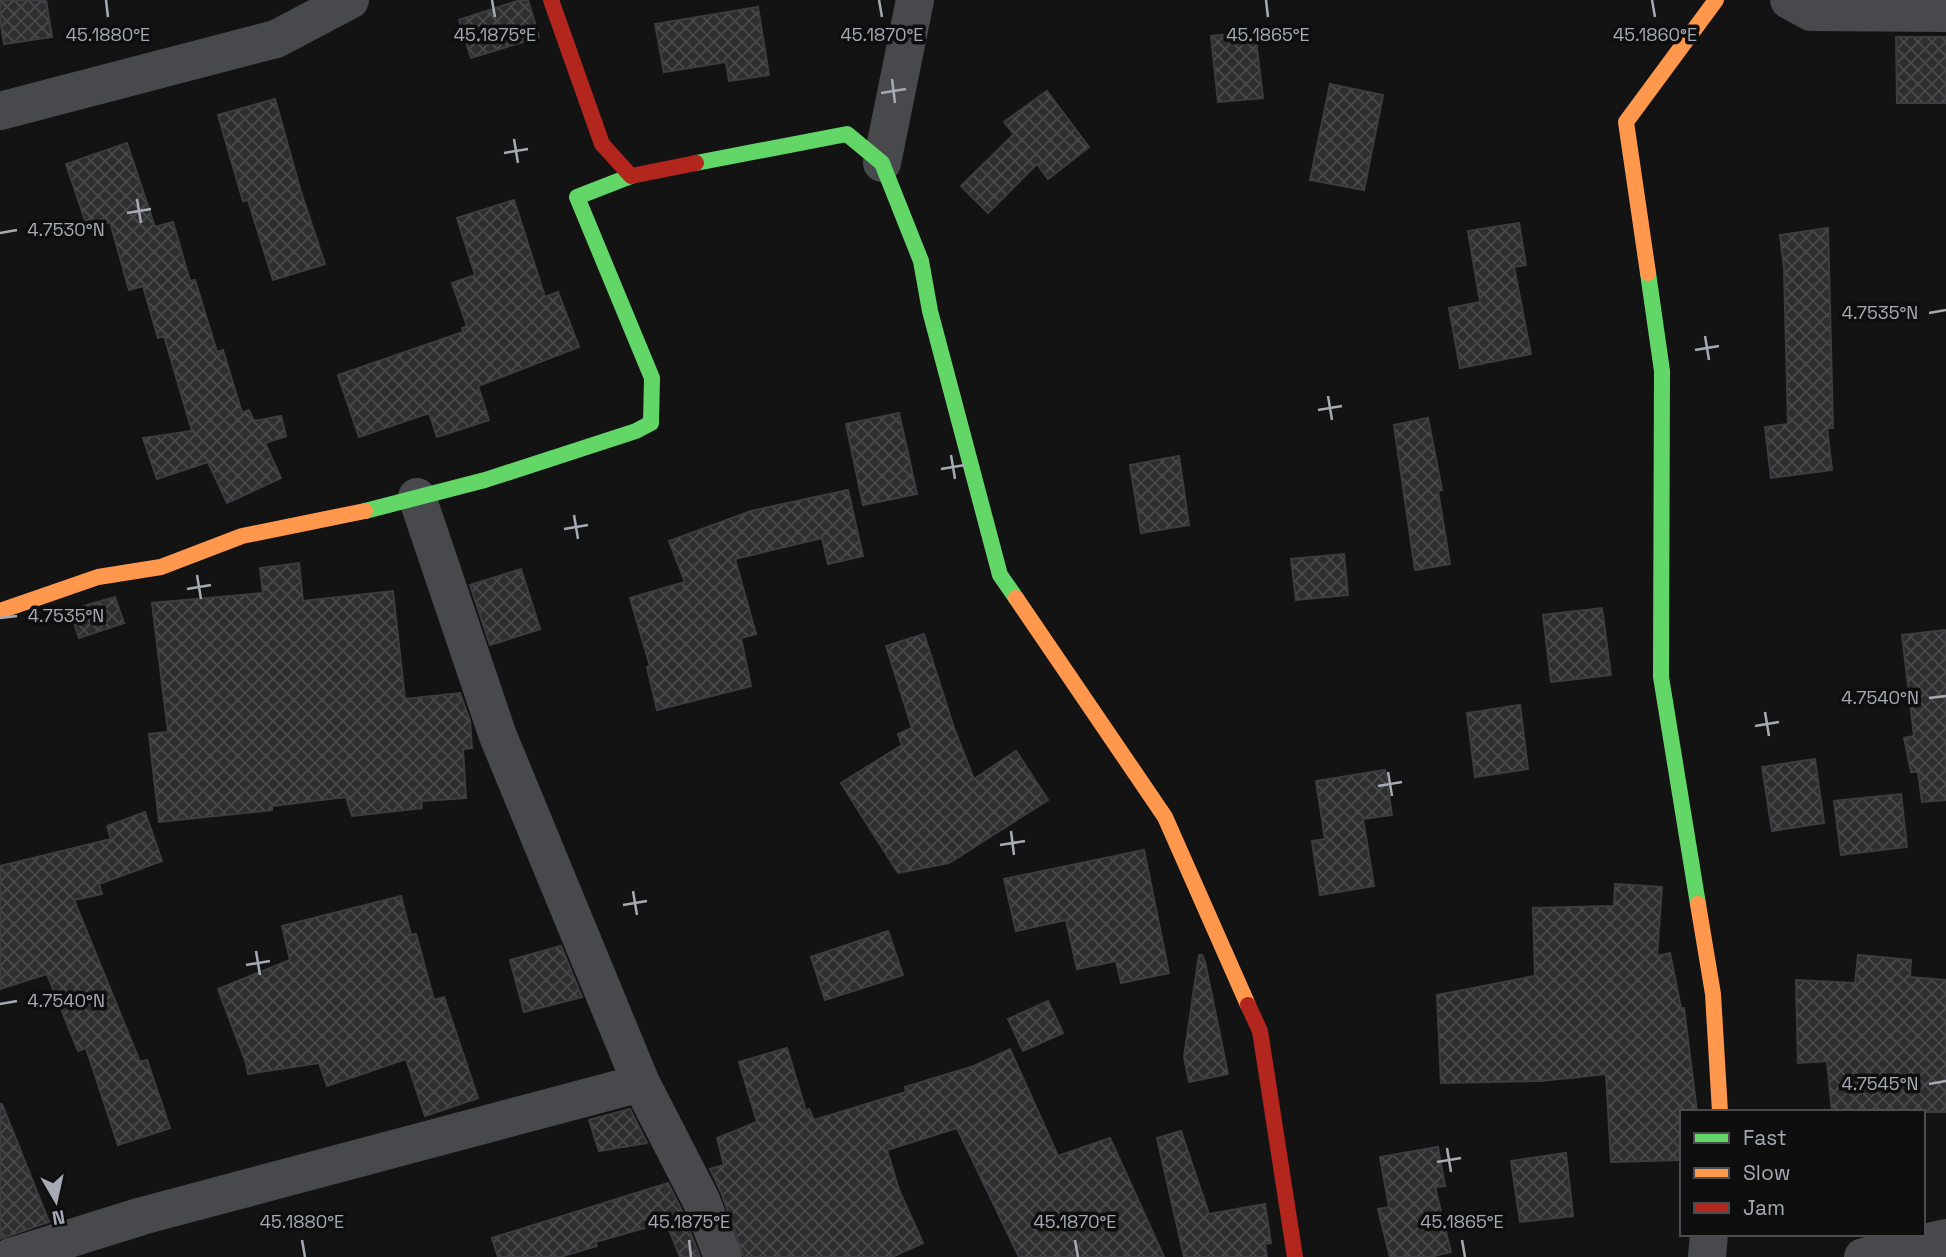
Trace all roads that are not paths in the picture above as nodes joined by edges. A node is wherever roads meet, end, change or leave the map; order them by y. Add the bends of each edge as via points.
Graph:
1 (351, 0) edge
2 (551, 0) edge
3 (915, 0) edge
4 (1716, 0) edge
5 (1789, 0) edge
6 (1946, 13) edge
7 (0, 111) edge
8 (882, 163) junction
9 (631, 176) junction
10 (417, 497) junction
11 (0, 611) edge
12 (641, 1083) junction
13 (1720, 1110) edge
14 (1709, 1236) edge
15 (1946, 1238) edge
16 (11, 1257) edge
17 (723, 1257) edge
18 (1295, 1257) edge
19 (1707, 1257) edge
20 (1863, 1257) edge

1 - 7 street via 276,39
2 - 9 street via 602,144
3 - 8 street
4 - 13 street via 1626,122 1662,371 1661,677 1713,995
5 - 6 street via 1811,12
8 - 9 street via 847,134
8 - 18 street via 921,261 1000,575 1165,817 1260,1031
9 - 10 street via 577,197 652,378 651,424 485,480
10 - 11 street via 242,536 161,567 98,577
10 - 12 street via 498,736
12 - 16 street via 142,1216
12 - 17 street via 701,1200
14 - 19 street
15 - 20 street

